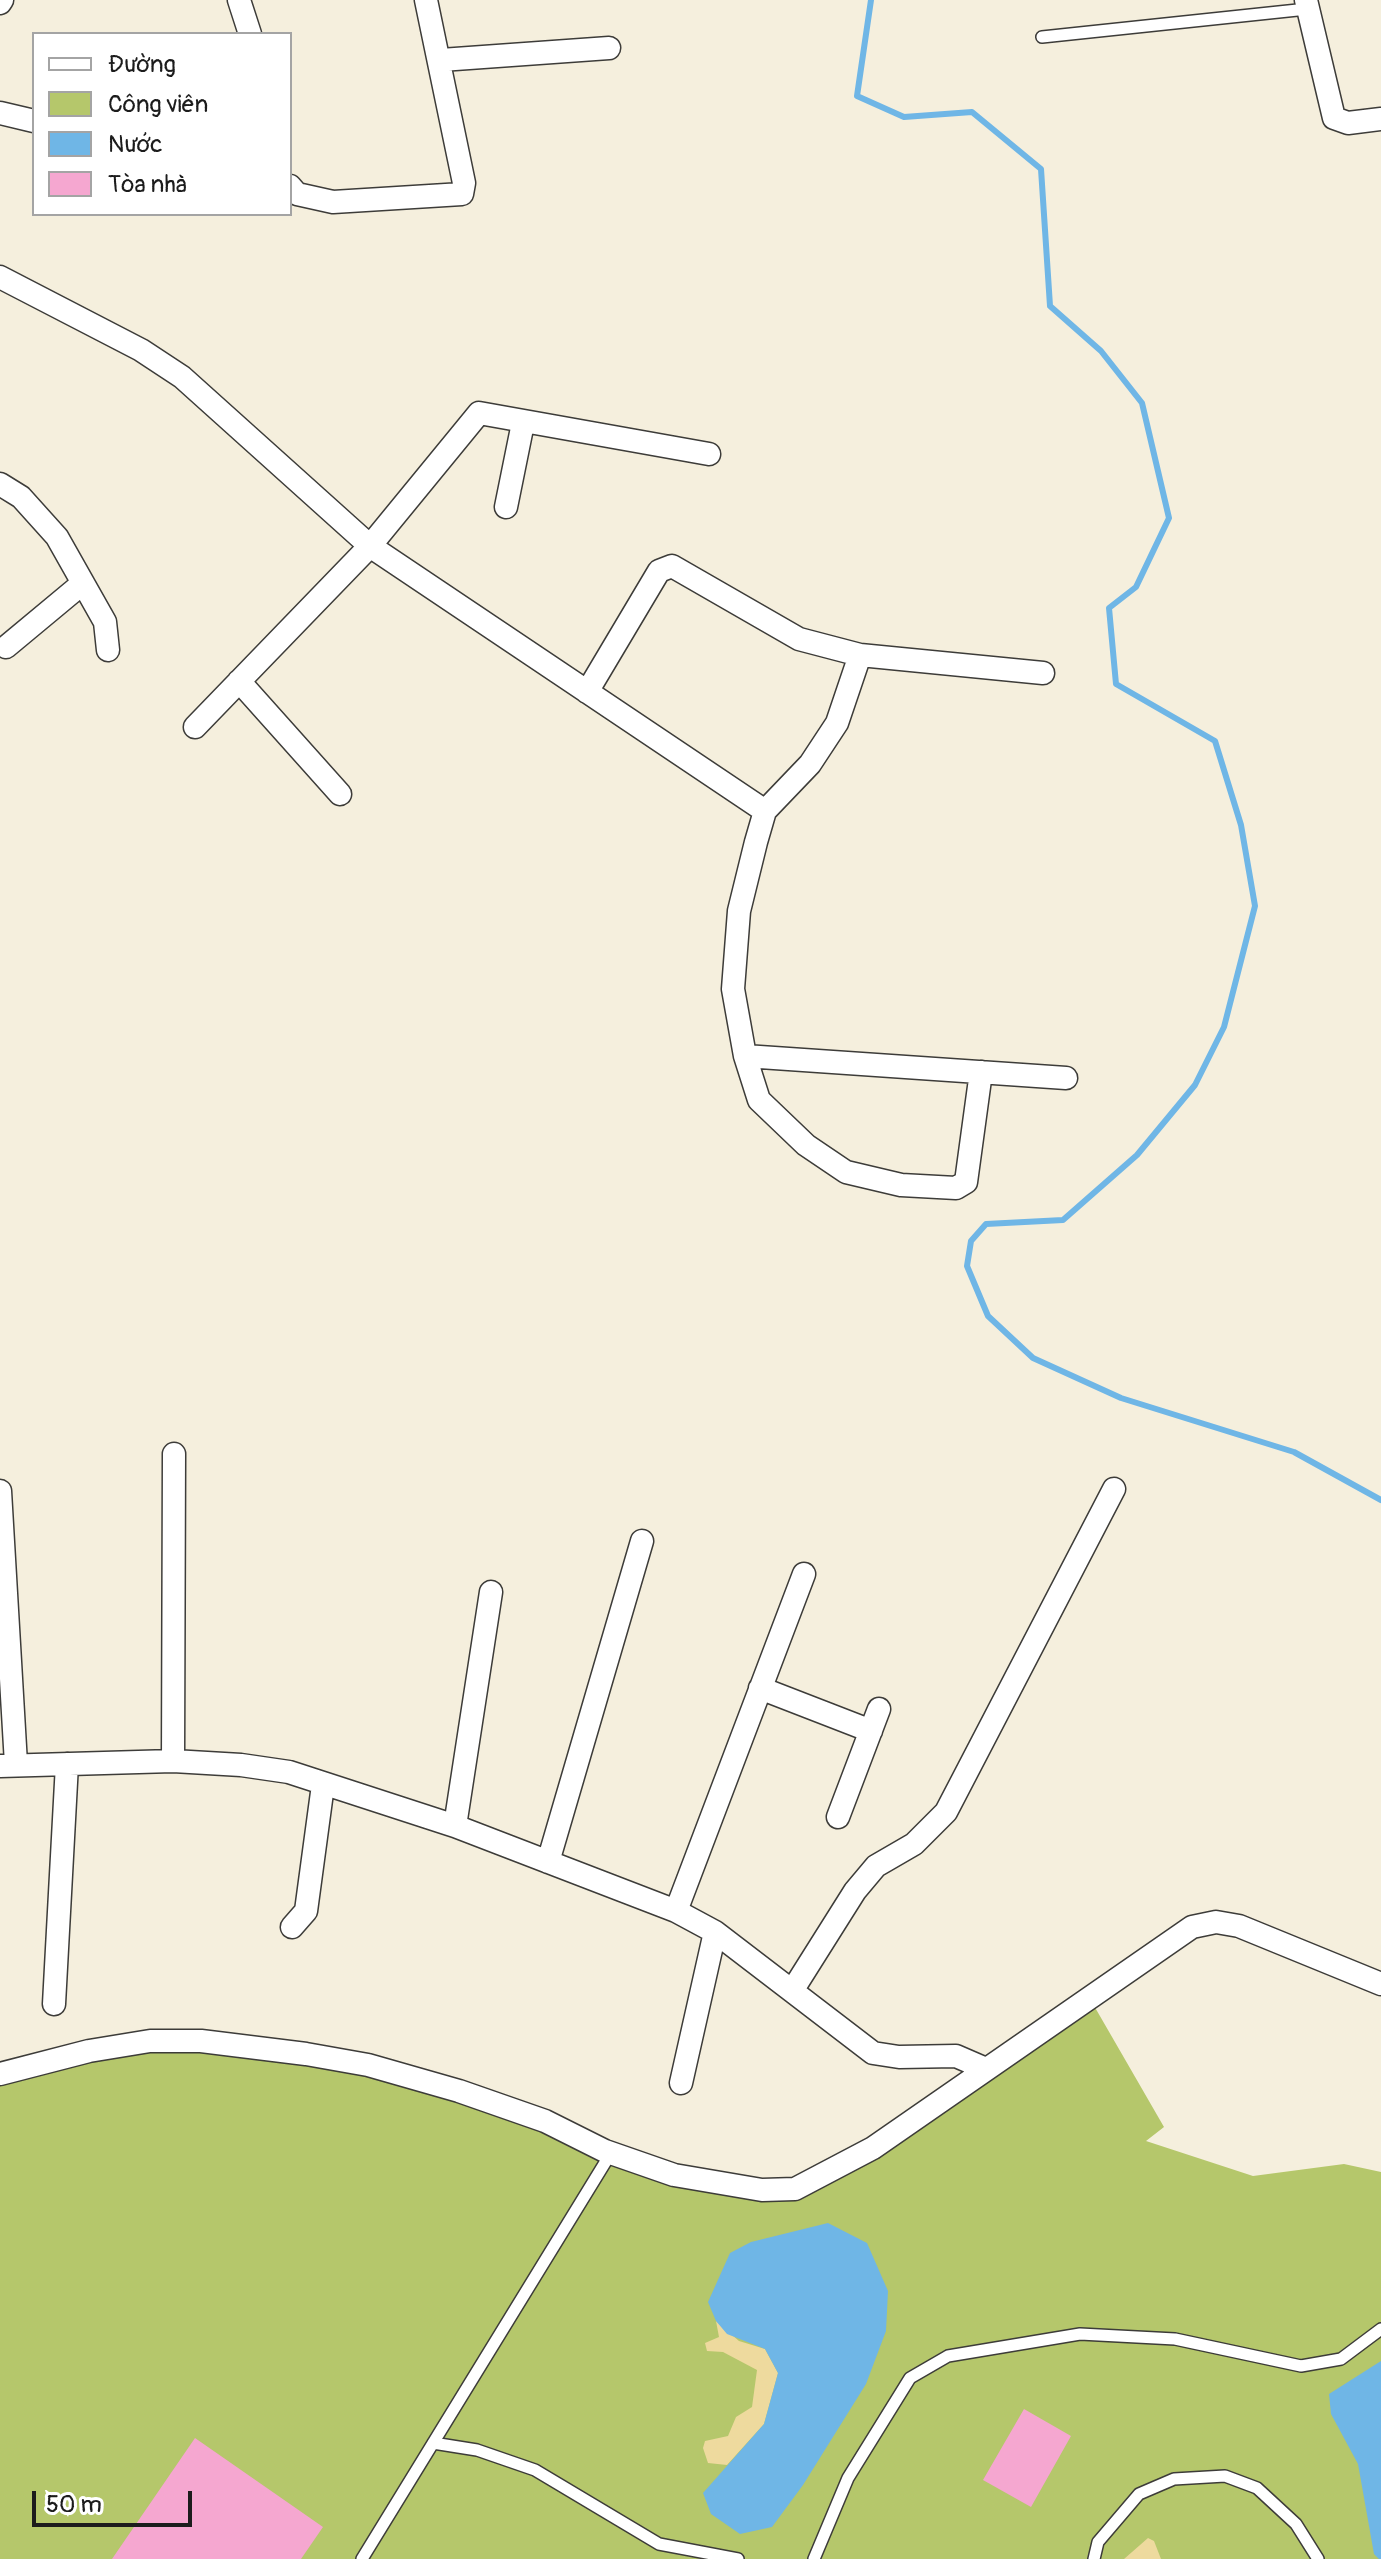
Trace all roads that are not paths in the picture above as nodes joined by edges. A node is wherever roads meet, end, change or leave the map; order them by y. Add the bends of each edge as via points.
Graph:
1 (239, 0) edge
2 (426, 0) edge
3 (1307, 4) edge
4 (249, 32) edge
5 (1042, 37) dead end
6 (609, 48) dead end
7 (441, 60) junction
8 (0, 113) edge
9 (1381, 119) edge
10 (32, 121) edge
11 (292, 188) edge
12 (0, 277) edge
13 (523, 423) junction
14 (709, 454) dead end
15 (0, 484) edge
16 (506, 507) dead end
17 (370, 546) junction
18 (83, 583) junction
19 (6, 647) dead end
20 (108, 650) dead end
21 (860, 655) junction
22 (1043, 673) dead end
23 (239, 681) junction
24 (587, 692) junction
25 (195, 727) dead end
26 (340, 794) dead end
27 (765, 811) junction
28 (745, 1056) junction
29 (981, 1072) junction
30 (1066, 1078) dead end
31 (174, 1454) dead end
32 (1114, 1489) dead end
33 (0, 1491) edge
34 (642, 1541) dead end
35 (804, 1574) dead end
36 (491, 1592) dead end
37 (760, 1688) junction
38 (879, 1709) dead end
39 (871, 1731) junction
40 (173, 1761) junction
41 (67, 1764) junction
42 (8, 1765) edge
43 (323, 1785) junction
44 (838, 1817) dead end
45 (455, 1826) junction
46 (548, 1862) junction
47 (676, 1911) junction
48 (292, 1927) dead end
49 (715, 1932) junction
50 (1381, 1984) edge
51 (792, 1991) junction
52 (54, 2004) dead end
53 (986, 2069) junction
54 (0, 2074) edge
55 (681, 2083) dead end
56 (611, 2153) junction
57 (1381, 2329) edge
58 (433, 2443) junction
59 (362, 2559) edge
60 (738, 2559) edge
61 (814, 2559) edge
62 (1094, 2559) edge
63 (1318, 2559) edge

1 - 4 street
2 - 7 street
3 - 5 lane
3 - 9 street via 1334,118 1348,123
6 - 7 street
7 - 11 street via 462,194 333,202
8 - 10 street
12 - 17 street via 182,377
13 - 14 street
13 - 16 street
13 - 17 street via 479,413
15 - 18 street via 21,497 57,537
17 - 23 street
17 - 24 street
18 - 19 street
18 - 20 street via 105,622
21 - 22 street
21 - 24 street via 799,639 672,566 659,571
21 - 27 street via 837,723 810,764
23 - 25 street
23 - 26 street
24 - 27 street
27 - 28 street via 739,911 733,989
28 - 29 street
28 - 29 street via 759,1100 806,1145 846,1172 901,1185 956,1188 966,1182
29 - 30 street
31 - 40 street
32 - 51 street via 946,1812 914,1844 876,1866
33 - 42 street
34 - 46 street
35 - 37 street
36 - 45 street
37 - 39 street
37 - 47 street
38 - 39 street
39 - 44 street
40 - 41 street
40 - 43 street via 289,1772
41 - 42 street
41 - 52 street
43 - 45 street
43 - 48 street via 306,1911
45 - 46 street
46 - 47 street
47 - 49 street
49 - 51 street
49 - 55 street
50 - 53 street via 1239,1926 1204,1924 1192,1927
51 - 53 street via 873,2053 956,2056
53 - 56 street via 873,2148 795,2189 762,2190 701,2180
54 - 56 street via 150,2041 249,2046 368,2065 459,2091 545,2121
56 - 58 lane
57 - 61 lane via 1341,2359 1301,2366 1175,2339 1080,2334 948,2356 910,2378 848,2478
58 - 59 lane
58 - 60 lane via 477,2450 535,2470 659,2544
62 - 63 lane via 1098,2542 1139,2494 1174,2479 1225,2476 1257,2488 1296,2524

